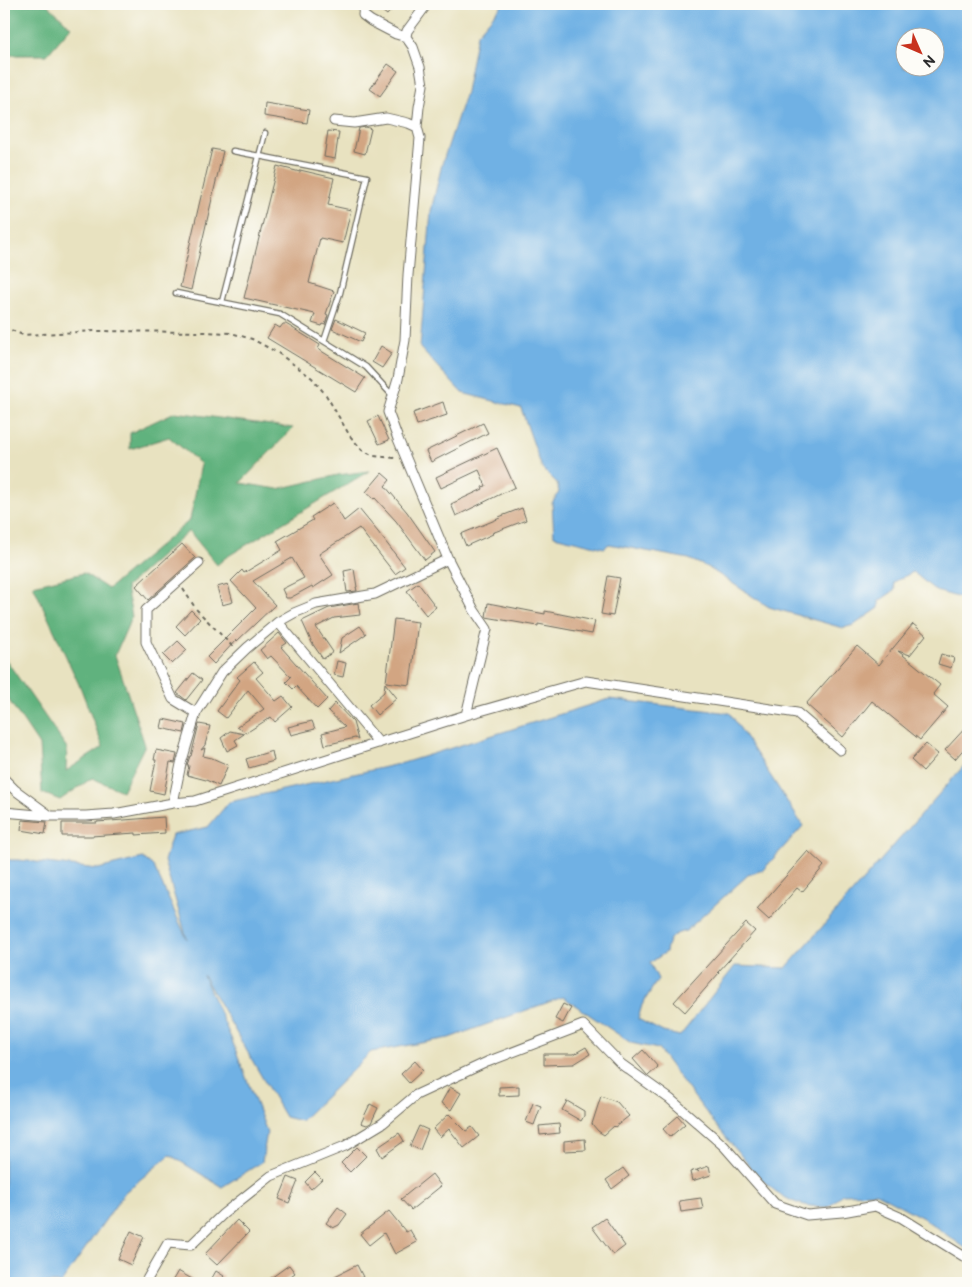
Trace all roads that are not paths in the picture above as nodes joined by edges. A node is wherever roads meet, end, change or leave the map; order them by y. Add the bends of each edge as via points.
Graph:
1 (365, 4) edge
2 (427, 4) edge
3 (406, 37) junction
4 (334, 121) dead end
5 (417, 127) junction
6 (265, 133) dead end
7 (233, 150) dead end
8 (260, 155) junction
9 (176, 293) dead end
10 (222, 302) junction
11 (324, 341) junction
12 (393, 396) junction
13 (448, 559) junction
14 (199, 563) dead end
15 (278, 622) junction
16 (196, 713) junction
17 (466, 715) junction
18 (379, 743) junction
19 (840, 750) dead end
20 (4, 779) edge
21 (172, 804) junction
22 (4, 812) edge
23 (50, 816) junction
24 (968, 1259) edge
25 (145, 1283) edge

1 - 3 street via 363,15
2 - 3 street
3 - 5 street via 420,67 423,86
4 - 5 street via 354,123 386,118
5 - 12 street via 420,138 404,340
6 - 8 lane
7 - 8 lane
8 - 10 lane
8 - 11 lane via 367,177 340,293
9 - 10 lane
10 - 11 lane via 280,314
11 - 12 lane via 366,367
12 - 13 street via 388,412
13 - 15 street via 375,594 316,604
13 - 17 street via 487,629
14 - 16 street via 146,610 146,642 173,699
15 - 16 street via 222,672
15 - 18 street
16 - 21 street
17 - 18 street
17 - 19 street via 586,681 797,713
18 - 21 street via 195,801
20 - 23 street
21 - 23 street via 114,814
22 - 23 street
24 - 25 street via 902,1218 875,1206 807,1215 775,1204 724,1146 670,1099 621,1064 583,1025 487,1062 416,1095 383,1123 345,1146 271,1176 191,1244 168,1243

